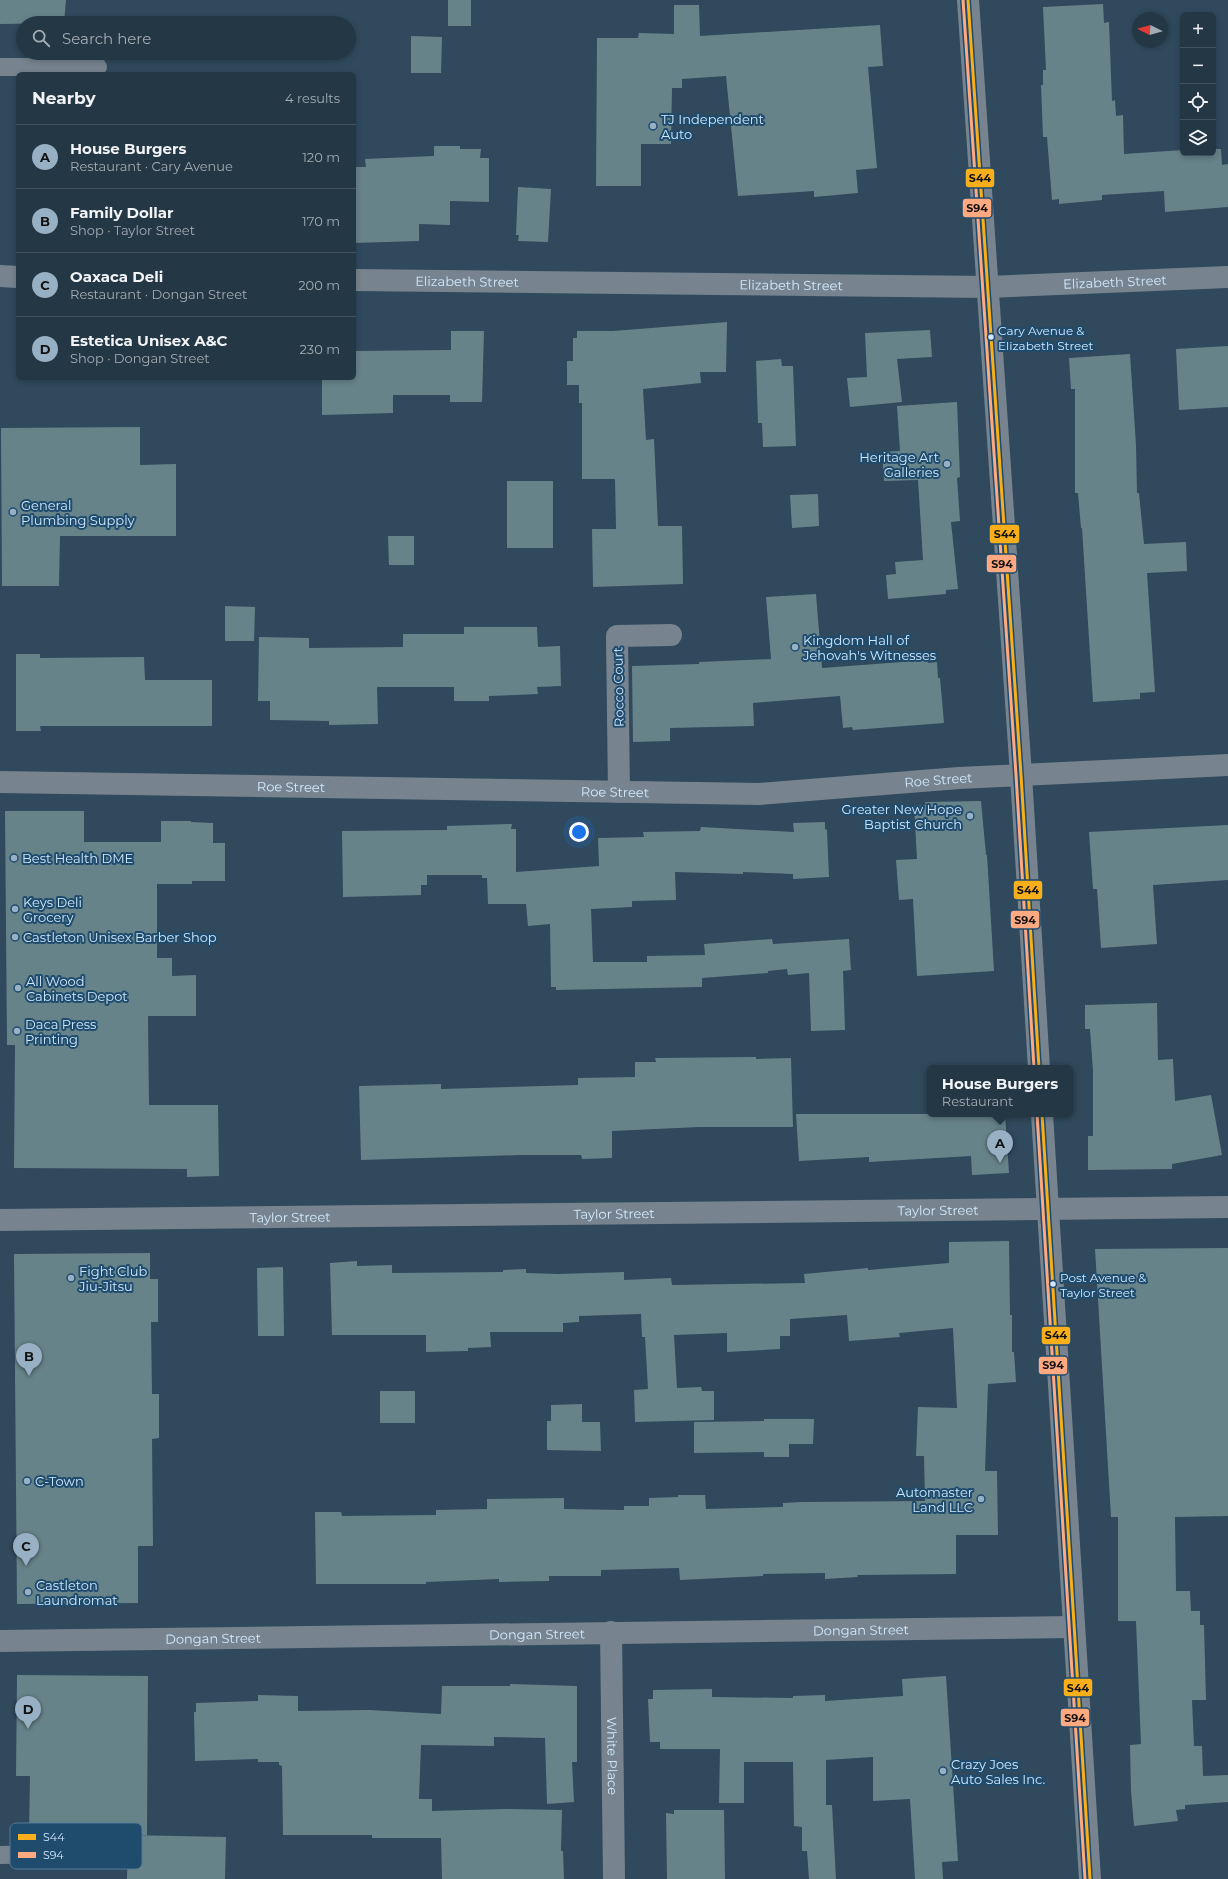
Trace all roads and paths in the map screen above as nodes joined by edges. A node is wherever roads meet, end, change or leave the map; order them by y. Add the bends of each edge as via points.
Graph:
1 (968, 0) edge
2 (0, 67) edge
3 (98, 67) dead end
4 (0, 276) edge
5 (16, 276) edge
6 (1228, 277) edge
7 (356, 280) edge
8 (988, 287) junction
9 (671, 635) dead end
10 (1228, 765) edge
11 (1021, 775) junction
12 (0, 782) edge
13 (619, 792) junction
14 (1039, 1065) edge
15 (1042, 1117) edge
16 (1228, 1207) edge
17 (1048, 1209) junction
18 (0, 1220) edge
19 (1074, 1627) junction
20 (611, 1632) junction
21 (0, 1641) edge
22 (0, 1855) edge
23 (10, 1855) edge
24 (614, 1879) edge
25 (1090, 1879) edge

1 - 8 street
2 - 3 lane
4 - 5 street
6 - 8 street, Elizabeth Street
7 - 8 street, Elizabeth Street
8 - 11 street
9 - 13 street, Rocco Court via 617,636
10 - 11 street, Roe Street
11 - 13 street, Roe Street via 759,794
11 - 14 street
12 - 13 street, Roe Street
15 - 17 street
16 - 17 street, Taylor Street
17 - 18 street, Taylor Street
17 - 19 street
19 - 20 street, Dongan Street
19 - 25 street
20 - 21 street, Dongan Street
20 - 24 street, White Place
22 - 23 lane

